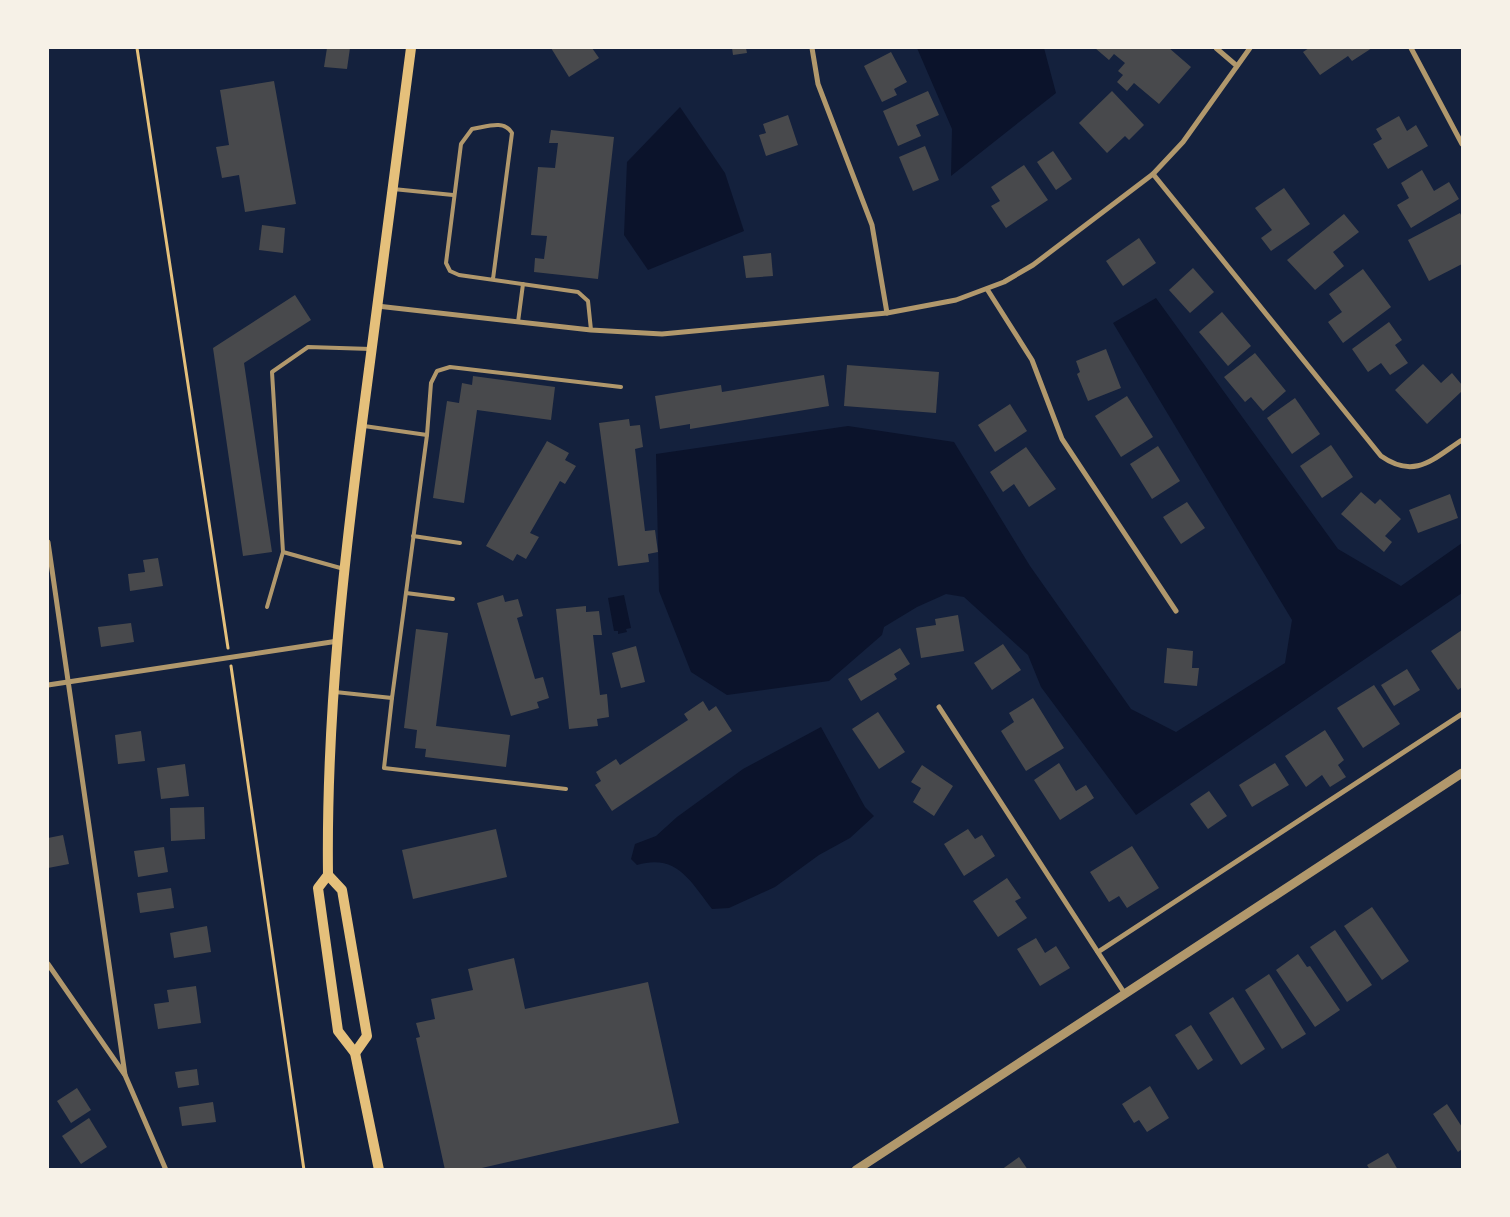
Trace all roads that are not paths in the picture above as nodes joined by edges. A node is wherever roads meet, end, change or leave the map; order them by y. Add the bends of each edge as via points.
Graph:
1 (411, 48) edge
2 (812, 48) edge
3 (1216, 48) edge
4 (1250, 48) edge
5 (1411, 48) edge
6 (1237, 66) junction
7 (1462, 144) edge
8 (1153, 174) junction
9 (393, 189) junction
10 (453, 195) junction
11 (493, 279) junction
12 (523, 284) junction
13 (987, 289) junction
14 (377, 306) junction
15 (887, 313) junction
16 (518, 322) junction
17 (591, 330) junction
18 (371, 349) junction
19 (621, 387) dead end
20 (361, 426) junction
21 (427, 435) junction
22 (1462, 440) edge
23 (413, 536) junction
24 (48, 542) edge
25 (460, 542) dead end
26 (283, 552) junction
27 (344, 569) junction
28 (406, 593) junction
29 (453, 599) dead end
30 (267, 607) dead end
31 (1176, 612) dead end
32 (338, 641) junction
33 (67, 682) junction
34 (48, 685) edge
35 (332, 692) junction
36 (392, 698) junction
37 (939, 707) dead end
38 (1462, 714) edge
39 (1462, 773) edge
40 (566, 789) dead end
41 (328, 875) junction
42 (1098, 952) junction
43 (48, 964) edge
44 (1125, 994) junction
45 (355, 1053) junction
46 (125, 1075) junction
47 (166, 1170) edge
48 (379, 1170) edge
49 (856, 1170) edge

1 - 9 main road
2 - 15 street via 818,84 872,224
3 - 6 street
4 - 6 street
5 - 7 street
6 - 8 street via 1182,142
8 - 13 street via 1047,255
8 - 22 street via 1381,456 1393,465 1417,467
9 - 10 lane
9 - 14 main road
10 - 11 lane via 446,263 450,271 459,275
10 - 11 lane via 461,144 466,135 472,129 503,124 508,127 512,133
11 - 12 lane
12 - 16 lane
12 - 17 lane via 578,292 585,296
13 - 15 street via 940,304
13 - 31 street via 1032,360 1062,439
14 - 16 street
14 - 18 main road
15 - 17 street via 680,333
16 - 17 street
18 - 20 main road
18 - 26 lane via 308,348 272,372
19 - 21 lane via 450,367 437,371 431,383
20 - 21 lane
20 - 27 main road
21 - 23 lane
23 - 25 lane
23 - 28 lane
24 - 33 street
26 - 27 lane
26 - 30 lane
27 - 32 main road
28 - 29 lane
28 - 36 lane
32 - 33 street
32 - 35 main road
33 - 34 street
33 - 46 street
35 - 36 lane
35 - 41 main road
36 - 40 lane via 384,768
37 - 42 street
38 - 42 street
39 - 44 street
41 - 45 main road via 318,888 338,1032
41 - 45 main road via 342,890 367,1036
42 - 44 street
43 - 46 street
44 - 49 street
45 - 48 main road
46 - 47 street

